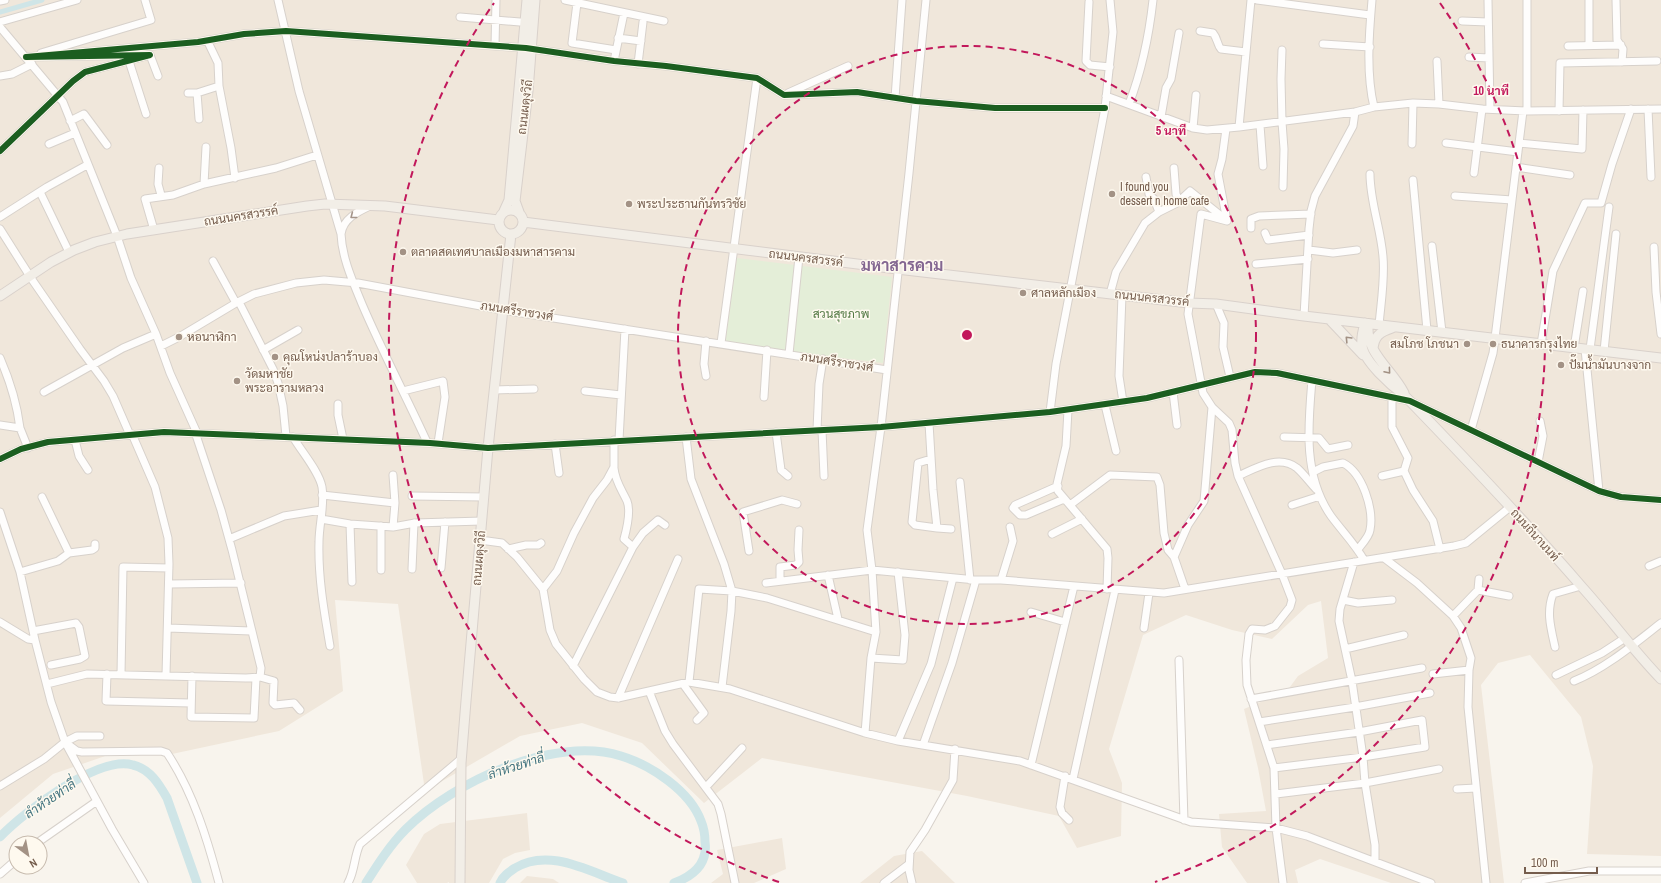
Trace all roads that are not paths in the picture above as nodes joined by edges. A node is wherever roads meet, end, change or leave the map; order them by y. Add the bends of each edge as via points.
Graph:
1 (5, 0) edge
2 (77, 0) edge
3 (145, 0) edge
4 (278, 0) edge
5 (496, 0) edge
6 (527, 0) edge
7 (535, 0) edge
8 (565, 0) edge
9 (902, 0) edge
10 (926, 0) edge
11 (1110, 0) edge
12 (1153, 0) edge
13 (1251, 0) edge
14 (1257, 0) edge
15 (1372, 0) edge
16 (1488, 0) edge
17 (1527, 0) edge
18 (1589, 0) edge
19 (1616, 0) edge
20 (0, 1) edge
21 (577, 2) junction
22 (1089, 2) dead end
23 (624, 13) junction
24 (1370, 15) junction
25 (460, 17) dead end
26 (496, 20) junction
27 (664, 21) dead end
28 (1462, 21) dead end
29 (0, 22) edge
30 (520, 22) dead end
31 (643, 22) dead end
32 (1488, 22) junction
33 (0, 27) edge
34 (286, 31) junction
35 (1200, 31) dead end
36 (1178, 33) dead end
37 (618, 38) junction
38 (207, 40) junction
39 (641, 41) junction
40 (1323, 44) dead end
41 (1589, 45) junction
42 (1621, 45) junction
43 (495, 46) junction
44 (1568, 46) dead end
45 (1370, 47) junction
46 (527, 48) junction
47 (616, 50) junction
48 (1282, 50) dead end
49 (1246, 52) junction
50 (150, 55) junction
51 (26, 57) junction
52 (1469, 57) dead end
53 (1489, 58) junction
54 (129, 61) junction
55 (614, 61) junction
56 (1437, 61) dead end
57 (1657, 61) dead end
58 (1622, 62) junction
59 (32, 64) junction
60 (638, 64) junction
61 (848, 66) dead end
62 (1110, 67) junction
63 (0, 76) edge
64 (158, 76) dead end
65 (757, 78) junction
66 (219, 86) junction
67 (197, 93) junction
68 (188, 94) dead end
69 (1196, 94) dead end
70 (58, 95) junction
71 (784, 95) junction
72 (1106, 96) junction
73 (895, 98) junction
74 (916, 101) junction
75 (1413, 103) junction
76 (1129, 104) junction
77 (1439, 104) junction
78 (1374, 107) junction
79 (1105, 108) junction
80 (1482, 109) junction
81 (1631, 109) junction
82 (1648, 109) junction
83 (1661, 109) edge
84 (1490, 110) junction
85 (1583, 110) junction
86 (1525, 111) junction
87 (1559, 111) junction
88 (1355, 112) junction
89 (146, 114) dead end
90 (1161, 117) junction
91 (198, 119) dead end
92 (70, 121) junction
93 (1282, 122) junction
94 (1260, 125) junction
95 (1239, 127) junction
96 (1194, 128) junction
97 (1226, 129) junction
98 (75, 133) junction
99 (1446, 143) dead end
100 (1519, 143) junction
101 (49, 144) dead end
102 (1412, 144) dead end
103 (107, 145) dead end
104 (206, 146) dead end
105 (1478, 148) junction
106 (0, 152) edge
107 (1518, 152) junction
108 (317, 156) junction
109 (87, 165) junction
110 (1263, 166) dead end
111 (159, 168) dead end
112 (1174, 168) dead end
113 (1516, 168) junction
114 (1474, 173) dead end
115 (1370, 174) dead end
116 (1570, 175) dead end
117 (1146, 177) dead end
118 (1651, 177) dead end
119 (235, 178) junction
120 (1413, 180) dead end
121 (204, 184) junction
122 (1283, 187) dead end
123 (40, 192) junction
124 (161, 195) junction
125 (1455, 196) dead end
126 (1512, 200) junction
127 (1179, 201) junction
128 (332, 204) junction
129 (372, 206) junction
130 (1610, 207) dead end
131 (504, 211) junction
132 (1274, 211) dead end
133 (519, 212) junction
134 (1159, 212) junction
135 (1311, 213) junction
136 (0, 217) edge
137 (498, 220) junction
138 (1227, 221) junction
139 (523, 222) junction
140 (1251, 228) dead end
141 (0, 229) edge
142 (154, 230) junction
143 (1264, 233) dead end
144 (341, 234) junction
145 (510, 234) junction
146 (1309, 234) junction
147 (1616, 234) dead end
148 (117, 236) junction
149 (1432, 246) dead end
150 (1654, 247) dead end
151 (733, 249) junction
152 (1309, 250) junction
153 (1357, 250) dead end
154 (69, 252) junction
155 (800, 257) junction
156 (1308, 259) junction
157 (213, 261) dead end
158 (1256, 264) dead end
159 (897, 269) junction
160 (30, 276) junction
161 (354, 283) junction
162 (1072, 290) junction
163 (1583, 291) dead end
164 (1110, 294) junction
165 (1122, 295) junction
166 (0, 296) edge
167 (238, 302) junction
168 (1189, 303) junction
169 (1216, 304) junction
170 (502, 310) junction
171 (1304, 316) junction
172 (1329, 319) junction
173 (1366, 323) junction
174 (1379, 325) junction
175 (1395, 327) junction
176 (625, 329) junction
177 (298, 330) dead end
178 (1427, 330) junction
179 (1442, 332) junction
180 (156, 334) junction
181 (1661, 334) edge
182 (1495, 338) junction
183 (706, 341) junction
184 (721, 343) junction
185 (1540, 344) junction
186 (161, 346) junction
187 (1574, 348) junction
188 (1587, 349) junction
189 (263, 350) junction
190 (767, 350) junction
191 (1604, 351) junction
192 (789, 354) junction
193 (1370, 355) junction
194 (0, 358) edge
195 (1661, 358) edge
196 (823, 359) junction
197 (92, 365) junction
198 (887, 370) junction
199 (706, 376) dead end
200 (1230, 377) junction
201 (1312, 380) junction
202 (1202, 384) junction
203 (534, 389) dead end
204 (494, 390) junction
205 (403, 391) junction
206 (585, 391) dead end
207 (44, 392) dead end
208 (1173, 392) junction
209 (622, 395) junction
210 (764, 397) dead end
211 (1392, 398) junction
212 (1407, 398) junction
213 (1123, 402) junction
214 (338, 404) dead end
215 (1105, 405) junction
216 (1212, 407) junction
217 (1068, 410) junction
218 (1050, 412) junction
219 (1540, 421) dead end
220 (929, 423) junction
221 (0, 425) edge
222 (1177, 425) dead end
223 (20, 428) junction
224 (881, 428) junction
225 (819, 430) junction
226 (1471, 430) junction
227 (196, 432) junction
228 (776, 432) junction
229 (131, 435) junction
230 (290, 436) junction
231 (686, 437) junction
232 (1284, 437) dead end
233 (1308, 437) junction
234 (343, 439) junction
235 (76, 440) junction
236 (617, 440) junction
237 (427, 442) junction
238 (438, 443) junction
239 (555, 444) junction
240 (1348, 445) dead end
241 (28, 448) junction
242 (488, 448) junction
243 (1116, 451) dead end
244 (0, 459) edge
245 (931, 459) junction
246 (1538, 462) junction
247 (614, 467) junction
248 (88, 470) dead end
249 (1404, 471) junction
250 (558, 472) dead end
251 (1313, 472) junction
252 (393, 475) dead end
253 (788, 476) dead end
254 (824, 476) dead end
255 (1238, 476) junction
256 (1382, 476) dead end
257 (960, 482) dead end
258 (1058, 486) junction
259 (1599, 491) junction
260 (1319, 494) junction
261 (322, 495) junction
262 (412, 496) dead end
263 (42, 497) dead end
264 (484, 497) junction
265 (1064, 499) junction
266 (1661, 500) edge
267 (395, 503) junction
268 (797, 504) dead end
269 (1070, 505) junction
270 (1292, 505) dead end
271 (1510, 508) junction
272 (321, 510) junction
273 (0, 512) edge
274 (321, 519) junction
275 (1082, 519) junction
276 (482, 521) junction
277 (445, 522) junction
278 (414, 523) junction
279 (350, 524) junction
280 (665, 525) dead end
281 (382, 526) junction
282 (393, 527) junction
283 (1010, 527) dead end
284 (937, 528) junction
285 (951, 528) dead end
286 (799, 530) dead end
287 (1052, 534) dead end
288 (229, 539) junction
289 (480, 540) junction
290 (541, 543) dead end
291 (95, 544) dead end
292 (633, 547) junction
293 (508, 549) junction
294 (1358, 549) junction
295 (1440, 549) junction
296 (748, 551) dead end
297 (69, 553) junction
298 (1174, 557) junction
299 (1384, 558) junction
300 (678, 559) dead end
301 (1364, 560) junction
302 (1661, 561) edge
303 (1354, 562) junction
304 (1649, 566) dead end
305 (169, 568) junction
306 (441, 568) dead end
307 (412, 569) dead end
308 (381, 570) dead end
309 (872, 570) junction
310 (20, 572) junction
311 (898, 572) junction
312 (1282, 574) junction
313 (828, 575) junction
314 (953, 578) junction
315 (1479, 579) dead end
316 (973, 580) junction
317 (1002, 580) junction
318 (780, 581) junction
319 (352, 582) dead end
320 (766, 583) dead end
321 (169, 584) junction
322 (241, 584) junction
323 (1074, 586) junction
324 (1581, 586) junction
325 (543, 589) junction
326 (1107, 589) junction
327 (1185, 589) junction
328 (1115, 590) junction
329 (1478, 590) junction
330 (732, 591) junction
331 (1149, 593) junction
332 (1509, 596) dead end
333 (1343, 600) junction
334 (1392, 600) dead end
335 (1031, 612) dead end
336 (1453, 616) junction
337 (838, 620) junction
338 (0, 622) edge
339 (1065, 622) junction
340 (1661, 622) edge
341 (168, 628) junction
342 (1144, 628) dead end
343 (34, 631) junction
344 (251, 631) junction
345 (876, 632) junction
346 (1404, 635) dead end
347 (1626, 638) junction
348 (35, 640) junction
349 (330, 646) dead end
350 (1632, 646) junction
351 (1555, 647) dead end
352 (1345, 649) junction
353 (871, 658) junction
354 (1179, 660) dead end
355 (51, 665) dead end
356 (574, 666) junction
357 (1422, 668) dead end
358 (1469, 670) junction
359 (107, 674) junction
360 (121, 674) junction
361 (1433, 674) dead end
362 (166, 675) junction
363 (1556, 675) dead end
364 (192, 676) junction
365 (258, 678) junction
366 (1661, 679) edge
367 (1352, 681) junction
368 (1574, 681) dead end
369 (686, 683) junction
370 (47, 684) junction
371 (722, 687) junction
372 (649, 691) junction
373 (1430, 693) dead end
374 (618, 698) junction
375 (1251, 698) junction
376 (191, 703) junction
377 (1355, 707) junction
378 (300, 710) dead end
379 (697, 720) dead end
380 (1258, 722) junction
381 (1359, 732) junction
382 (865, 733) junction
383 (100, 736) dead end
384 (898, 741) junction
385 (67, 745) junction
386 (923, 745) junction
387 (1267, 745) junction
388 (742, 748) dead end
389 (954, 749) junction
390 (1363, 757) junction
391 (461, 761) junction
392 (1031, 765) junction
393 (1274, 768) junction
394 (1439, 769) dead end
395 (1065, 776) junction
396 (1073, 779) junction
397 (1366, 783) junction
398 (0, 786) edge
399 (706, 787) junction
400 (1476, 788) junction
401 (1457, 789) dead end
402 (1276, 794) junction
403 (96, 800) junction
404 (1069, 820) dead end
405 (1184, 820) junction
406 (1276, 828) junction
407 (48, 835) edge
408 (1375, 861) junction
409 (909, 864) junction
410 (8, 867) edge
411 (1661, 871) edge
412 (0, 874) edge
413 (144, 883) edge
414 (219, 883) edge
415 (348, 883) edge
416 (460, 883) edge
417 (735, 883) edge
418 (884, 883) edge
419 (912, 883) edge
420 (1284, 883) edge
421 (1431, 883) edge
422 (1486, 883) edge
423 (1525, 883) edge

1 - 20 street
2 - 29 street
3 - 51 street via 151,20
4 - 34 street
5 - 26 street
6 - 46 main road, ถนนผดุงวิถี
7 - 46 main road, ถนนผดุงวิถี
8 - 21 street
9 - 73 street
10 - 74 street
11 - 62 street via 1113,32
12 - 76 street via 1142,66
13 - 49 street
14 - 24 street
15 - 24 street
16 - 32 street
17 - 86 street
18 - 41 street
19 - 42 street via 1617,40
21 - 23 street
21 - 47 street via 572,43
22 - 62 street via 1086,61
23 - 27 street
23 - 37 street
24 - 45 street
25 - 26 street
26 - 30 street
26 - 43 street
28 - 32 street
31 - 39 street
32 - 53 street
33 - 51 street
34 - 38 street
34 - 43 street
34 - 108 street
35 - 49 street via 1213,33 1219,40 1221,49
36 - 90 street via 1172,73 1166,88
37 - 39 street
37 - 47 street
38 - 51 street
38 - 66 street via 218,63
39 - 60 street
40 - 45 street
41 - 42 street
41 - 44 street
42 - 58 street
43 - 46 street
45 - 78 street via 1370,89
46 - 55 street
46 - 131 main road, ถนนผดุงวิถี via 509,200
46 - 133 main road, ถนนผดุงวิถี via 528,91 515,201
47 - 55 street
48 - 93 street
49 - 95 street
50 - 51 street
50 - 54 street
50 - 64 street
51 - 59 street
52 - 53 street
53 - 84 street
54 - 70 street via 85,72
54 - 89 street
55 - 60 street
56 - 77 street
57 - 58 street
58 - 87 street via 1560,63
59 - 63 street via 12,74
59 - 70 street
60 - 65 street
61 - 71 street
62 - 72 street
65 - 71 street
65 - 151 street
66 - 67 street
66 - 119 street
67 - 68 street
67 - 91 street
69 - 96 street
70 - 92 street
70 - 106 street
71 - 73 street via 858,92
72 - 76 street
72 - 79 street
73 - 74 street
74 - 79 street via 995,108
74 - 159 street
75 - 77 street
75 - 78 street
75 - 102 street
76 - 90 street
77 - 80 street
78 - 88 street
79 - 162 street
80 - 84 street
80 - 105 street
81 - 82 street
81 - 85 street
81 - 185 street via 1601,203 1585,203 1553,271
82 - 83 street
82 - 118 street
84 - 86 street
85 - 87 street
85 - 100 street via 1582,149
86 - 87 street
86 - 100 street
88 - 93 street
88 - 135 street via 1353,126 1315,196
90 - 96 street
92 - 98 street
92 - 103 street via 84,114
93 - 94 street
93 - 122 street
94 - 95 street
94 - 110 street
95 - 97 street
96 - 97 street
97 - 138 street via 1218,174
98 - 101 street
98 - 109 street
99 - 105 street
100 - 107 street
104 - 121 street
105 - 107 street
105 - 114 street
107 - 113 street
108 - 119 street
108 - 128 street
109 - 123 street
109 - 148 street
111 - 124 street via 158,184
112 - 127 street
113 - 116 street
113 - 126 street
115 - 174 street via 1383,256 1384,276
117 - 134 street via 1149,194
119 - 121 street
120 - 178 street
121 - 124 street via 173,195
123 - 136 street
123 - 154 street
124 - 142 street via 144,199
125 - 126 street
126 - 182 street
127 - 134 street
127 - 138 street via 1190,191
128 - 129 main road, ถนนนครสวรรค์
128 - 142 main road, ถนนนครสวรรค์
128 - 144 street
129 - 137 main road, ถนนนครสวรรค์
129 -> 144 street via 351,216 345,222
130 - 188 street
131 - 133 main road via 512,209
131 - 137 main road
132 - 135 street
133 - 139 main road
134 - 164 street via 1145,223 1116,272
135 - 140 street via 1259,216 1251,219
135 - 146 street
137 - 145 main road via 498,225 503,231
138 - 168 street via 1202,214
139 - 145 main road via 519,231
139 - 151 main road, ถนนนครสวรรค์
141 - 160 street
142 - 148 main road, ถนนนครสวรรค์
143 - 146 street via 1268,240
144 - 161 street via 341,243
145 - 170 main road, ถนนผดุงวิถี
146 - 152 street
147 - 191 street
148 - 154 main road, ถนนนครสวรรค์
148 - 180 street via 131,278
149 - 179 street
150 - 181 street
151 - 155 main road, ถนนนครสวรรค์
151 - 184 street
152 - 153 street via 1332,253
152 - 156 street
154 - 160 main road, ถนนนครสวรรค์
155 - 159 main road, ถนนนครสวรรค์
155 - 192 street
156 - 158 street
156 - 171 street
157 - 167 street
159 - 162 main road, ถนนนครสวรรค์
159 - 198 street
160 - 166 main road, ถนนนครสวรรค์
160 - 197 street
161 - 167 street, ภนนศรีราชวงศ์ via 324,280 296,283 254,294
161 - 170 street, ภนนศรีราชวงศ์
161 - 205 street
162 - 164 main road, ถนนนครสวรรค์
162 - 218 street via 1056,364
163 - 187 street
164 - 165 main road, ถนนนครสวรรค์
165 - 168 main road, ถนนนครสวรรค์
165 - 213 street via 1119,376
167 - 186 street, ภนนศรีราชวงศ์
167 - 189 street
168 - 169 main road, ถนนนครสวรรค์
168 - 202 street via 1188,314
169 - 171 main road, ถนนนครสวรรค์
169 - 200 street via 1224,323 1223,347
170 - 176 street, ภนนศรีราชวงศ์
170 - 204 main road, ถนนผดุงวิถี
171 - 172 main road, ถนนนครสวรรค์
172 - 173 main road, ถนนนครสวรรค์
193 -> 172 main road, ถนนถีนานนท์
173 - 174 main road, ถนนนครสวรรค์
173 - 193 main road via 1362,346
174 - 175 main road, ถนนนครสวรรค์
175 - 178 main road, ถนนนครสวรรค์
175 - 193 main road via 1382,331 1377,336
176 - 183 street, ภนนศรีราชวงศ์
176 - 209 street
177 - 189 street
178 - 179 main road, ถนนนครสวรรค์
179 - 182 main road, ถนนนครสวรรค์
180 - 186 street
180 - 197 street via 122,348
182 - 185 main road, ถนนนครสวรรค์
182 - 226 street
183 - 184 street, ภนนศรีราชวงศ์
183 - 199 street
184 - 190 street, ภนนศรีราชวงศ์
185 - 187 main road, ถนนนครสวรรค์
186 - 227 street
187 - 188 main road, ถนนนครสวรรค์
188 - 191 main road, ถนนนครสวรรค์
188 - 259 street
189 - 230 street via 279,384
190 - 192 street, ภนนศรีราชวงศ์
190 - 210 street
191 - 195 main road, ถนนนครสวรรค์
192 - 196 street, ภนนศรีราชวงศ์
193 - 212 main road, ถนนถีนานนท์ via 1392,386
194 - 223 street via 17,407
196 - 198 street, ภนนศรีราชวงศ์
196 - 225 street via 819,384
197 - 207 street
197 - 229 street via 113,396
198 - 224 street
200 - 201 street via 1255,372 1277,372
200 - 202 street
201 - 211 street
201 - 233 street
202 - 208 street
202 - 216 street via 1203,393
203 - 204 street
204 - 242 main road, ถนนผดุงวิถี
205 - 237 street
205 - 238 street via 444,381 445,397
206 - 209 street
208 - 213 street
208 - 222 street
209 - 236 street
211 - 212 street
211 - 249 street via 1392,427 1408,458
212 - 226 street
212 - 271 main road, ถนนถีนานนท์
213 - 215 street
214 - 234 street
215 - 217 street
215 - 243 street
216 - 255 street via 1229,423 1232,430
216 - 298 street via 1204,501 1188,525
217 - 218 street
217 - 258 street via 1066,446
218 - 220 street
219 - 246 street via 1543,436
220 - 224 street
220 - 245 street
221 - 223 street
223 - 241 street
224 - 225 street
224 - 309 street via 867,530
225 - 228 street
225 - 254 street
226 - 246 street
227 - 229 street
227 - 230 street
227 - 288 street
228 - 231 street
228 - 253 street via 781,470
229 - 235 street
229 - 305 street via 155,487 168,538
230 - 234 street
230 - 261 street via 313,469 321,485
231 - 236 street
231 - 330 street via 691,479
232 - 233 street
233 - 240 street via 1320,438 1328,449
233 - 251 street
234 - 237 street
235 - 241 street via 48,442
235 - 248 street via 79,456
236 - 239 street
236 - 247 street
237 - 238 street
238 - 242 street
239 - 242 street
239 - 250 street
241 - 244 street
242 - 264 main road, ถนนผดุงวิถี
245 - 284 street
245 - 284 street via 918,463 912,522 915,525
246 - 259 street
247 - 292 street via 614,476 629,507 624,539
247 - 325 street via 593,498 557,571
249 - 256 street
249 - 295 street via 1433,521
251 - 260 street
251 - 294 street via 1343,463 1355,472 1367,499 1370,518 1370,532
252 - 267 street
255 - 260 street via 1276,461 1287,463 1297,468
255 - 312 street
257 - 316 street
258 - 265 street via 1058,491
258 - 265 street via 1013,508 1020,515 1026,516
259 - 266 street via 1621,497
260 - 270 street
260 - 294 street via 1331,516
261 - 267 street
261 - 272 street
262 - 264 street
263 - 297 street
264 - 276 main road, ถนนผดุงวิถี
265 - 269 street
267 - 282 street
268 - 296 street via 782,500 743,512
269 - 275 street
269 - 298 street via 1110,476 1157,477 1164,533 1168,550
271 - 295 street via 1466,543
271 - 324 main road, ถนนถีนานนท์
272 - 274 street
272 - 288 street via 284,516
273 - 310 street
274 - 279 street
274 - 349 street via 320,581
275 - 287 street
275 - 326 street via 1106,549
276 - 277 street
276 - 289 main road, ถนนผดุงวิถี
277 - 278 street
277 - 306 street
278 - 282 street
278 - 307 street
279 - 281 street
279 - 319 street
280 - 292 street via 658,520
281 - 282 street
281 - 308 street
283 - 317 street via 1013,541
284 - 285 street
286 - 318 street via 799,562 796,565 780,567
288 - 322 street
289 - 293 street via 502,544
289 - 391 main road, ถนนผดุงวิถี
290 - 293 street
291 - 297 street via 92,550
292 - 356 street
293 - 325 street
294 - 301 street
295 - 299 street
297 - 310 street via 58,561
298 - 327 street
299 - 301 street
299 - 336 street
300 - 374 street
301 - 303 street
302 - 304 street
303 - 312 street
303 - 333 street
305 - 321 street
305 - 360 street via 123,567
309 - 311 street
309 - 313 street
309 - 345 street
310 - 343 street
311 - 314 street
311 - 353 street via 905,636 903,660
312 - 327 street
312 - 375 street via 1292,600 1290,607 1276,626 1265,630 1252,628 1249,634 1246,660 1247,685
313 - 318 street
313 - 337 street
314 - 316 street
314 - 384 street via 931,664
315 - 329 street
316 - 317 street
316 - 386 street via 952,663
317 - 323 street
318 - 320 street
321 - 322 street
321 - 341 street
322 - 344 street
323 - 326 street
323 - 339 street
324 - 347 main road, ถนนถีนานนท์
324 - 351 street via 1553,594 1550,603 1550,623
325 - 356 street via 550,630 556,644
326 - 328 street
327 - 331 street
328 - 331 street
328 - 396 street
329 - 332 street
329 - 336 street
330 - 337 street via 767,598
330 - 369 street via 700,589
330 - 371 street via 732,611
331 - 342 street
333 - 334 street
333 - 352 street via 1339,621
335 - 339 street
336 - 358 street via 1461,628 1471,658
337 - 345 street
338 - 348 street via 28,639
339 - 392 street
340 - 350 street
341 - 344 street
341 - 362 street
343 - 348 street
343 - 355 street via 76,623 79,627 85,656
344 - 365 street via 261,668
345 - 353 street
346 - 352 street
347 - 350 main road, ถนนถีนานนท์
347 - 363 street via 1602,653
348 - 370 street
350 - 366 main road, ถนนถีนานนท์
350 - 368 street via 1591,674
352 - 367 street
353 - 382 street
354 - 405 street
356 - 374 street via 597,692 610,698
357 - 367 street
358 - 361 street
358 - 400 street via 1468,707
359 - 360 street
359 - 370 street via 87,674
359 - 376 street via 106,701
360 - 362 street
362 - 364 street
364 - 365 street
364 - 376 street
365 - 376 street via 254,718 191,717
365 - 378 street via 274,681 274,705 294,703
367 - 375 street
367 - 377 street
369 - 371 street
369 - 372 street
369 - 379 street via 704,713
370 - 385 street
371 - 382 street
372 - 374 street
372 - 399 street via 665,731 681,757
373 - 377 street
375 - 380 street
377 - 380 street
377 - 381 street
380 - 387 street
381 - 387 street
381 - 390 street
381 - 390 street via 1422,720 1425,747
382 - 384 street
383 - 385 street via 77,736
384 - 386 street
385 - 398 street
385 - 403 street
385 - 414 street via 82,752 161,751 167,754 190,794
386 - 389 street
387 - 393 street
388 - 399 street
389 - 392 street
389 - 409 street via 953,780 910,852
390 - 393 street
390 - 397 street
391 - 415 street via 360,844
391 - 416 main road, ถนนผดุงวิถี
392 - 395 street
393 - 402 street
394 - 397 street
395 - 396 street
395 - 404 street via 1060,807
396 - 405 street
397 - 402 street
397 - 408 street
399 - 417 street via 722,814
400 - 401 street
400 - 422 street
402 - 406 street
403 - 407 street
403 - 413 street
405 - 406 street via 1203,824
406 - 408 street via 1307,836
406 - 420 street
408 - 421 street
409 - 418 street
409 - 419 street
410 - 412 street
411 - 423 street via 1589,871

